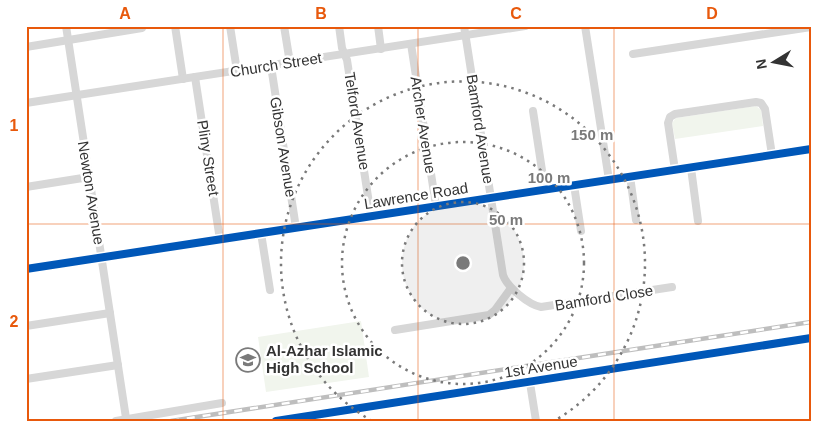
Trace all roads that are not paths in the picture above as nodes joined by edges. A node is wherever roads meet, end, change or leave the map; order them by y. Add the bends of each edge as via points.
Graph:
1 (66, 26) edge
2 (175, 26) edge
3 (230, 26) edge
4 (284, 26) edge
5 (339, 26) edge
6 (378, 26) edge
7 (464, 26) edge
8 (525, 26) edge
9 (585, 26) edge
10 (811, 27) edge
11 (142, 28) dead end
12 (466, 35) junction
13 (68, 41) junction
14 (411, 44) junction
15 (26, 47) edge
16 (381, 49) junction
17 (345, 54) junction
18 (634, 54) dead end
19 (290, 63) junction
20 (271, 66) junction
21 (236, 71) junction
22 (195, 77) junction
23 (183, 79) junction
24 (76, 95) junction
25 (26, 103) edge
26 (533, 110) dead end
27 (811, 149) edge
28 (772, 155) junction
29 (691, 168) junction
30 (675, 170) junction
31 (630, 176) junction
32 (89, 177) junction
33 (609, 180) junction
34 (574, 185) junction
35 (26, 187) edge
36 (545, 190) junction
37 (491, 198) junction
38 (436, 206) junction
39 (371, 216) junction
40 (636, 220) dead end
41 (698, 221) dead end
42 (296, 228) junction
43 (581, 230) dead end
44 (262, 233) junction
45 (220, 240) junction
46 (102, 258) junction
47 (26, 269) edge
48 (511, 288) junction
49 (672, 288) dead end
50 (270, 290) dead end
51 (110, 313) junction
52 (26, 326) edge
53 (395, 330) dead end
54 (811, 338) edge
55 (118, 365) junction
56 (26, 379) edge
57 (530, 382) junction
58 (222, 403) dead end
59 (126, 418) junction
60 (279, 420) edge
61 (116, 421) edge
62 (276, 421) edge
63 (536, 421) edge

1 - 13 street, Newton Avenue
2 - 23 street
3 - 21 street
4 - 19 street
5 - 17 street, Telford Avenue
6 - 16 street
7 - 12 street, Bamford Avenue
8 - 12 street, Church Street
9 - 33 street
10 - 18 street
11 - 13 street
12 - 14 street, Church Street
12 - 37 street, Bamford Avenue
13 - 15 street
13 - 24 street, Newton Avenue
14 - 16 street, Church Street
14 - 38 street, Archer Avenue
16 - 17 street, Church Street
17 - 19 street, Church Street
17 - 39 street, Telford Avenue
19 - 20 street, Church Street
20 - 21 street, Church Street
20 - 42 street, Gibson Avenue
21 - 22 street, Church Street
22 - 23 street, Church Street
22 - 45 street, Pliny Street
23 - 24 street, Church Street
24 - 25 street, Church Street
24 - 32 street, Newton Avenue
26 - 36 street
27 - 28 street, Lawrence Road
28 - 29 street, Lawrence Road
28 - 30 street via 761,103 674,114 668,123
29 - 30 street, Lawrence Road
29 - 41 street
30 - 31 street, Lawrence Road
31 - 33 street, Lawrence Road
31 - 40 street
32 - 35 street
32 - 46 street, Newton Avenue
33 - 34 street, Lawrence Road
34 - 36 street, Lawrence Road
34 - 43 street
36 - 37 street, Lawrence Road
37 - 38 street, Lawrence Road
37 - 48 street, Bamford Avenue via 503,275
38 - 39 street, Lawrence Road
39 - 42 street, Lawrence Road
42 - 44 street, Lawrence Road
44 - 45 street, Lawrence Road
44 - 50 street
45 - 46 street, Lawrence Road
46 - 47 street, Lawrence Road
46 - 51 street, Newton Avenue
48 - 49 street, Bamford Close via 531,304 541,307
48 - 53 street via 489,315
51 - 52 street
51 - 55 street, Newton Avenue
54 - 57 street, 1st Avenue
55 - 56 street
55 - 59 street, Newton Avenue
57 - 60 street, 1st Avenue
57 - 63 street
58 - 59 street
59 - 61 street
60 - 62 street, 1st Avenue

